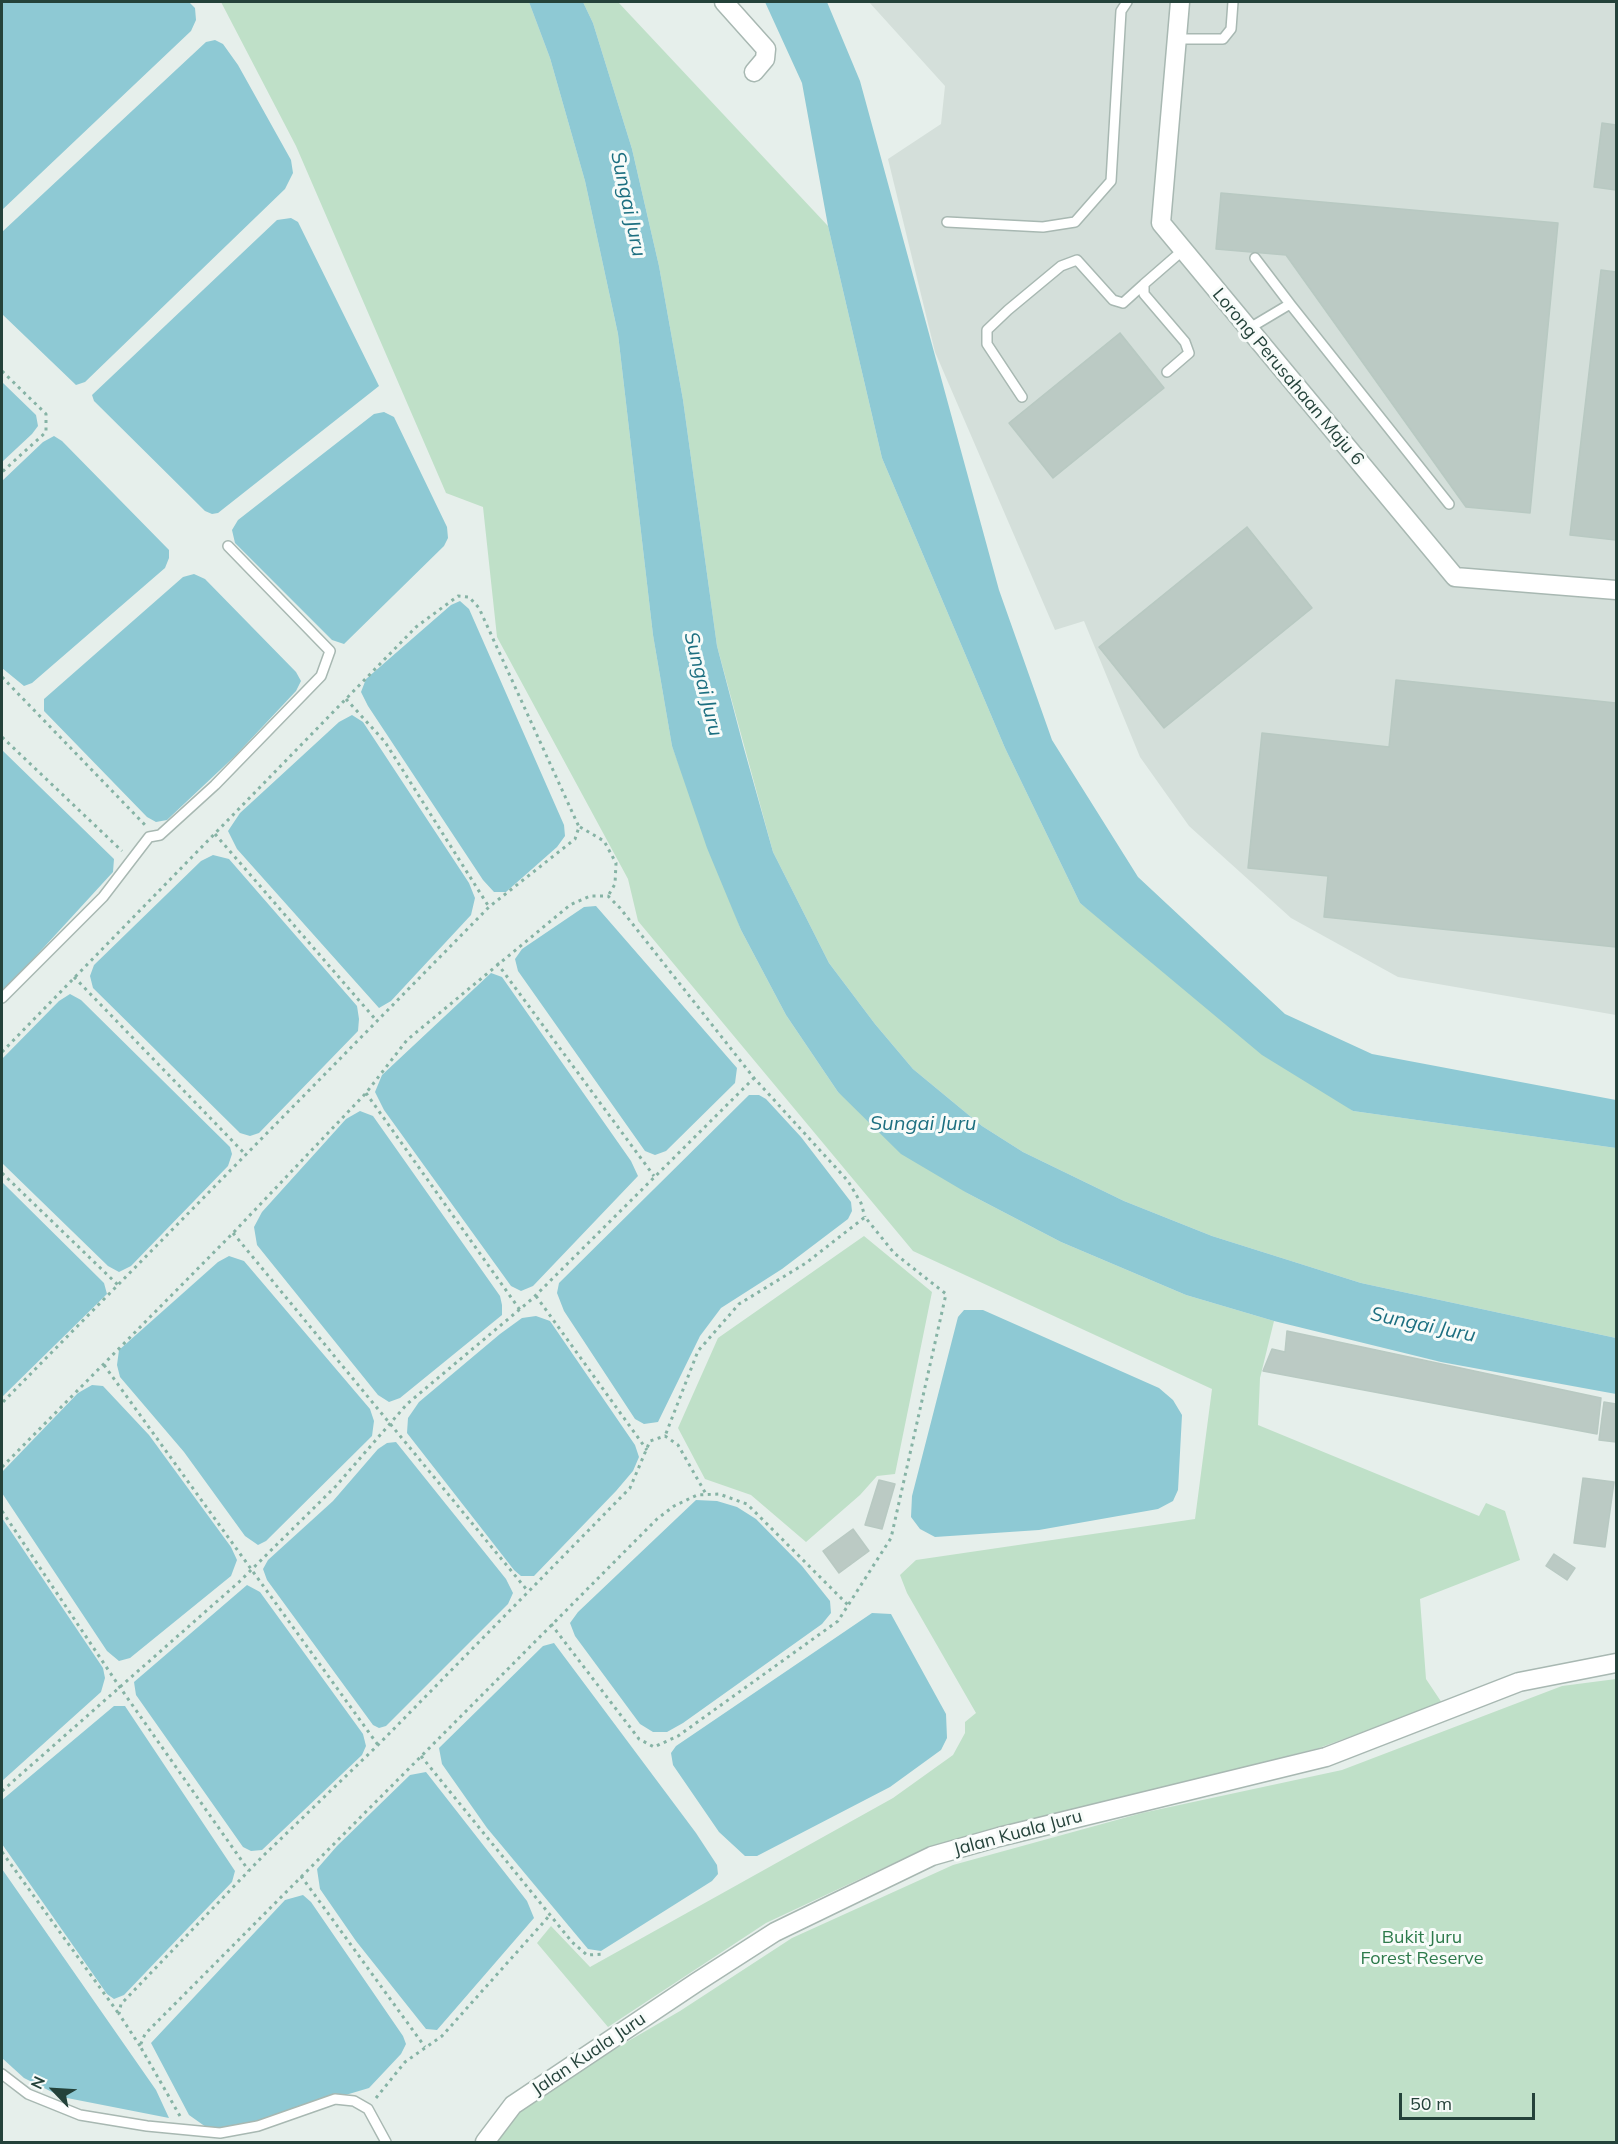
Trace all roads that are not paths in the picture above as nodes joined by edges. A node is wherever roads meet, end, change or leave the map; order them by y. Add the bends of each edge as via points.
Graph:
1 (724, 2) edge
2 (1127, 2) edge
3 (1180, 2) edge
4 (1233, 2) edge
5 (1177, 39) junction
6 (754, 72) dead end
7 (947, 222) dead end
8 (1182, 251) junction
9 (1255, 258) dead end
10 (1144, 284) junction
11 (1290, 304) junction
12 (1248, 329) junction
13 (1167, 372) dead end
14 (1022, 397) dead end
15 (1449, 504) dead end
16 (228, 546) dead end
17 (1617, 590) edge
18 (2, 998) edge
19 (1617, 1663) edge
20 (2, 2074) edge
21 (386, 2142) edge
22 (485, 2142) edge

1 - 6 street via 766,49 765,59
2 - 7 lane via 1122,11 1111,181 1075,222 1043,227
3 - 5 street, Lorong Perusahaan Maju 6
4 - 5 lane via 1231,28 1223,39
5 - 8 street, Lorong Perusahaan Maju 6 via 1161,223
8 - 10 lane
8 - 12 street, Lorong Perusahaan Maju 6
9 - 11 lane
10 - 13 lane via 1144,294 1185,342 1189,353
10 - 14 lane via 1123,303 1113,300 1077,260 1061,266 1008,310 987,330 987,344
11 - 12 lane
11 - 15 lane
12 - 17 street, Lorong Perusahaan Maju 6 via 1455,577
16 - 18 lane via 330,651 321,676 215,785 160,835 149,837 103,897
19 - 22 street, Jalan Kuala Juru via 1519,1682 1326,1757 932,1856 775,1932 513,2105
20 - 21 lane via 28,2094 80,2115 220,2133 248,2128 335,2099 354,2101 368,2109

